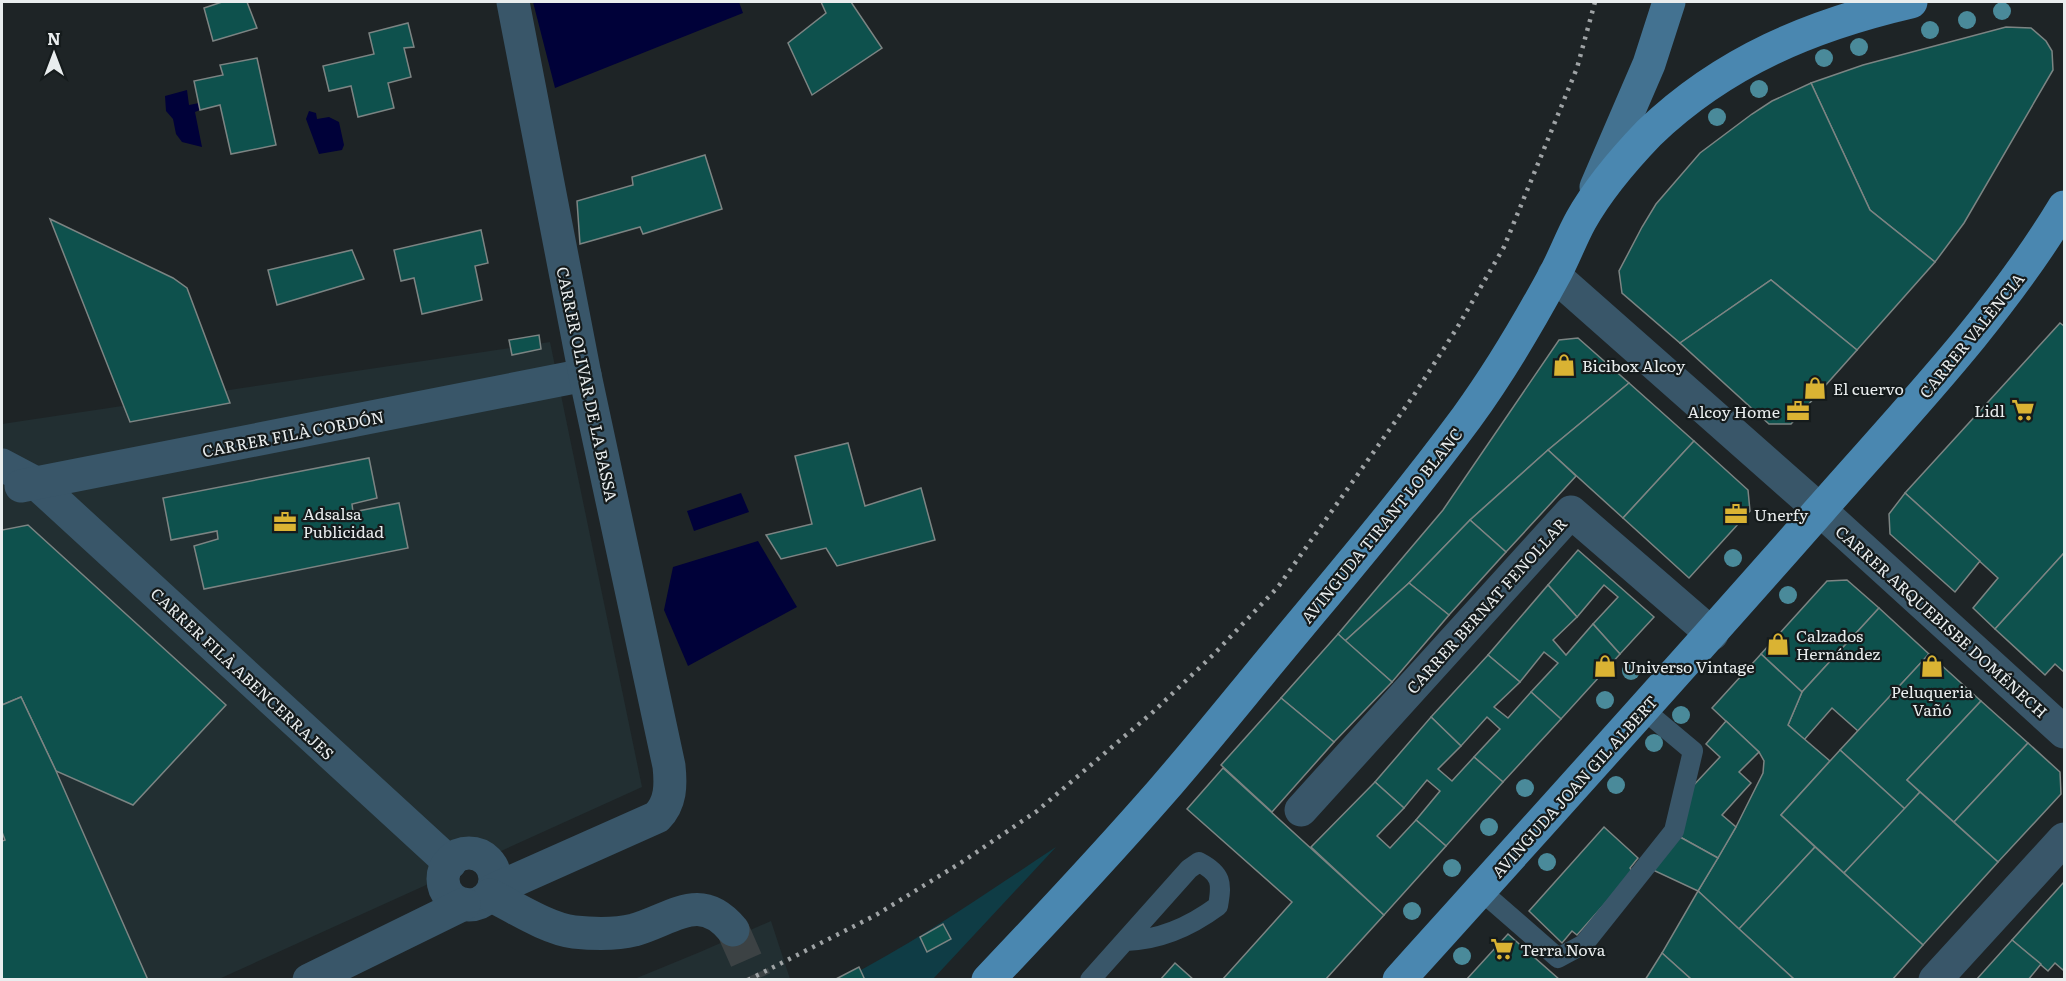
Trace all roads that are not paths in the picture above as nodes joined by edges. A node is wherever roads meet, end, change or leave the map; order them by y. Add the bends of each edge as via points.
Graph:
1 (513, 2) edge
2 (1669, 2) edge
3 (1911, 2) edge
4 (2064, 207) edge
5 (1582, 218) junction
6 (1554, 275) junction
7 (585, 375) junction
8 (2, 465) edge
9 (36, 483) junction
10 (2, 490) edge
11 (1820, 510) junction
12 (1712, 634) junction
13 (1644, 710) junction
14 (2064, 732) edge
15 (1300, 810) dead end
16 (2064, 839) edge
17 (450, 863) junction
18 (1480, 890) junction
19 (482, 896) junction
20 (733, 930) tunnel mouth
21 (1126, 941) junction
22 (309, 980) edge
23 (988, 980) edge
24 (1090, 980) edge
25 (1399, 980) edge
26 (1935, 980) edge

1 - 7 street, CARRER OLIVAR DE LA BASSA
2 - 5 street, AVINGUDA TIRANT LO BLANC via 1649,64
3 - 5 main road via 1797,36 1749,59 1683,104 1651,132 1627,157
4 - 11 main road, CARRER VALÈNCIA via 2001,301
5 - 6 main road, AVINGUDA TIRANT LO BLANC
6 - 11 street, CARRER ARQUEBISBE DOMÉNECH
6 - 23 main road, AVINGUDA TIRANT LO BLANC via 1470,413 1412,492 1162,790
7 - 9 street, CARRER FILÀ CORDÓN
7 - 19 street, CARRER OLIVAR DE LA BASSA via 669,766 668,801 657,818
8 - 9 street, CARRER FILÀ ABENCERRAJES
9 - 10 street, CARRER FILÀ CORDÓN
9 - 17 street, CARRER FILÀ ABENCERRAJES
11 - 12 main road, AVINGUDA JOAN GIL ALBERT
11 - 14 street, CARRER ARQUEBISBE DOMÉNECH
12 - 13 main road, AVINGUDA JOAN GIL ALBERT
12 - 15 street, CARRER BERNAT FENOLLAR via 1570,512
13 - 18 main road, AVINGUDA JOAN GIL ALBERT
13 - 18 lane via 1693,751 1674,831 1584,944 1558,958
16 - 26 street
17 - 19 street via 443,879 449,896 456,902
17 - 19 street via 469,854 483,858 493,868 495,875
18 - 25 main road, AVINGUDA JOAN GIL ALBERT
19 - 20 street via 571,932 608,934 633,930 688,910 718,914
19 - 22 street, CARRER OLIVAR DE LA BASSA
21 - 21 lane via 1175,931 1218,906 1221,887 1212,869 1199,862 1189,869
21 - 24 lane

